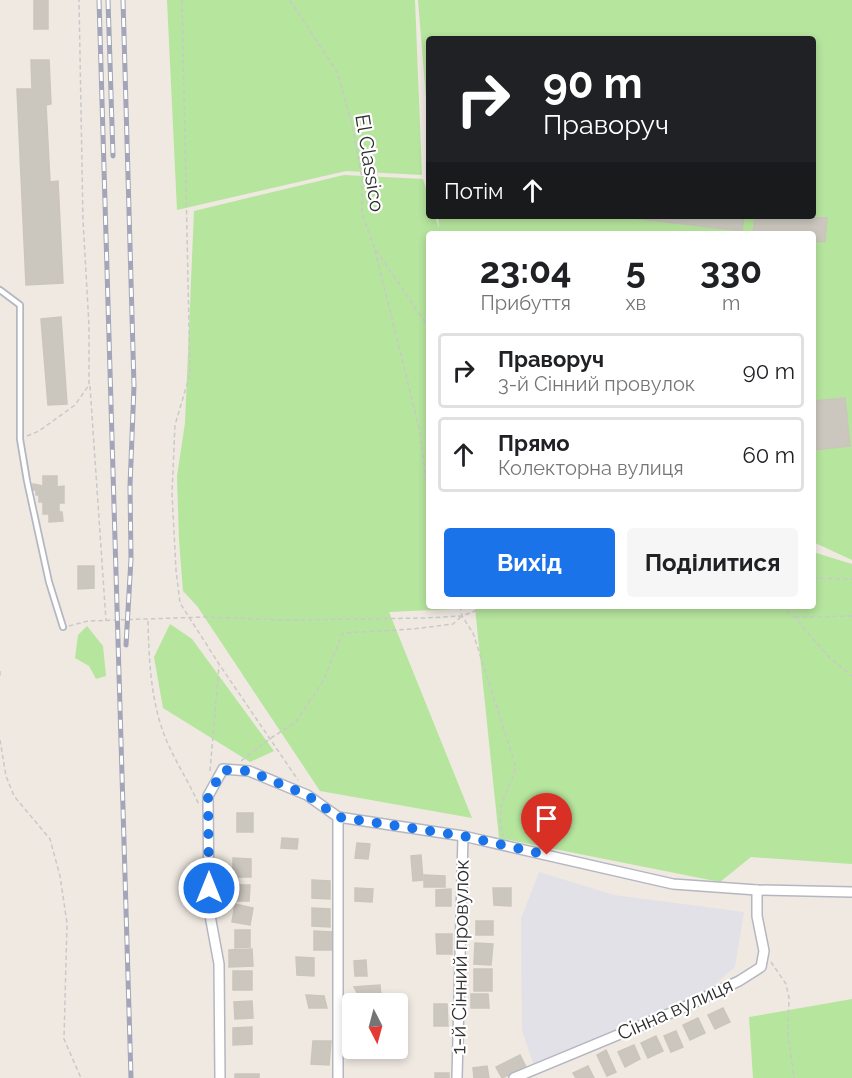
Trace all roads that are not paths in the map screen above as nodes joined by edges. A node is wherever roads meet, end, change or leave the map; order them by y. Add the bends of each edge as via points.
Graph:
1 (0, 290) edge
2 (63, 627) road end
3 (338, 817) junction
4 (463, 836) junction
5 (757, 890) junction
6 (852, 892) edge
7 (220, 1078) edge
8 (338, 1078) edge
9 (457, 1078) edge
10 (514, 1078) edge

1 - 2 lane via 20,305 20,439 47,571
3 - 4 street
3 - 7 street via 307,795 249,771 223,770 208,796 209,910 219,964
3 - 8 street
4 - 5 street via 673,884
4 - 9 street, 1-й Сінний провулок
5 - 6 street
5 - 10 street, Сінна вулиця via 764,951 761,967 678,1010

